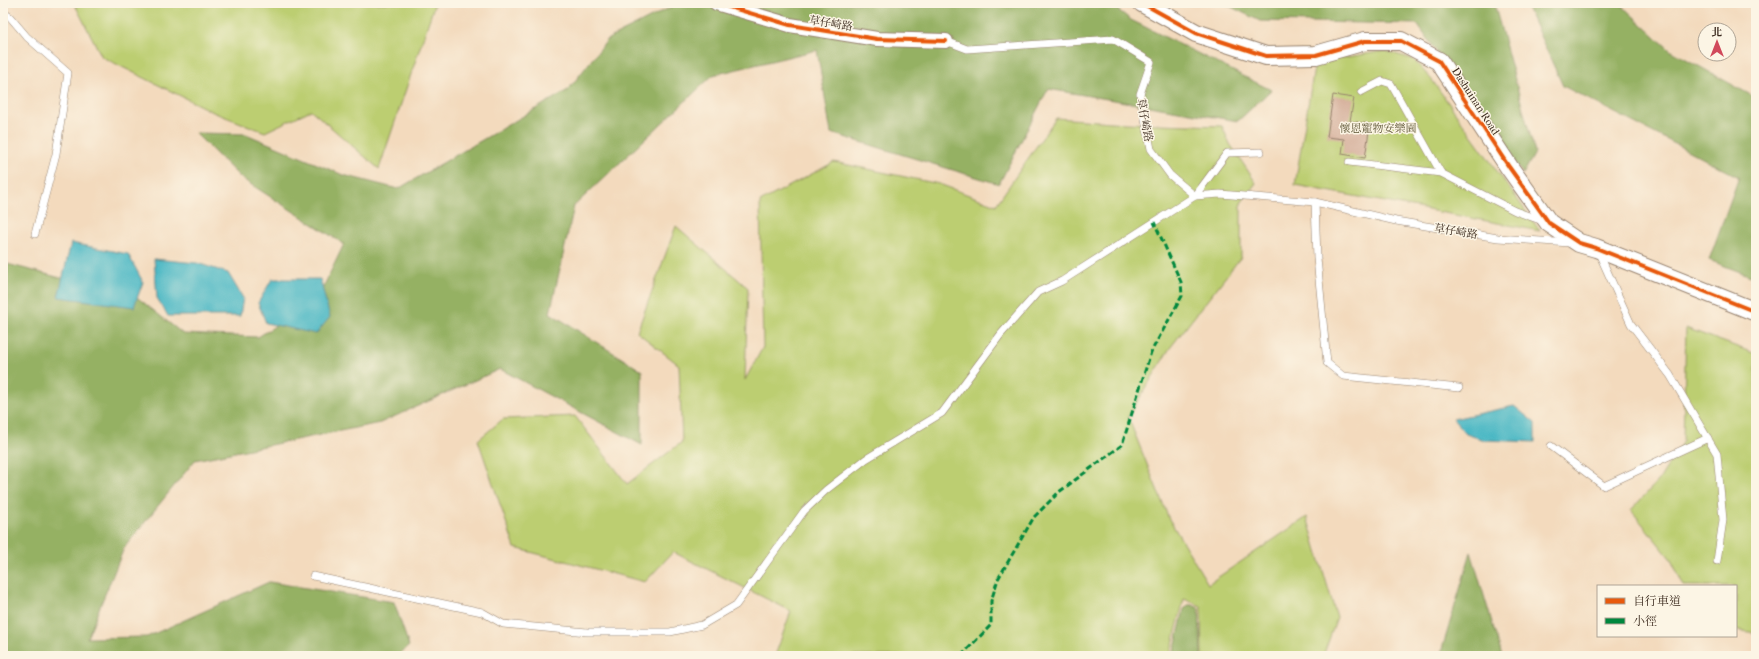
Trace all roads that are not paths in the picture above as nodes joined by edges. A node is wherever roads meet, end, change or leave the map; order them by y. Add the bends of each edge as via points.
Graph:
1 (716, 3) edge
2 (1142, 3) edge
3 (3, 12) edge
4 (946, 41) joint
5 (1361, 92) dead end
6 (1261, 152) dead end
7 (1349, 162) dead end
8 (1441, 173) junction
9 (1195, 196) junction
10 (1315, 202) junction
11 (1549, 223) junction
12 (34, 234) dead end
13 (1579, 243) junction
14 (1596, 248) junction
15 (1756, 312) edge
16 (1459, 388) dead end
17 (1708, 438) junction
18 (1551, 446) dead end
19 (1717, 561) dead end
20 (313, 576) dead end

1 - 4 street, 草仔崎路 via 790,26 877,40
2 - 11 street, Dashuinan Road via 1196,33 1266,56 1316,55 1365,41 1401,41 1438,61
3 - 12 lane via 68,73 56,154
4 - 9 lane, 草仔崎路 via 967,49 1113,40 1151,62 1140,94 1151,149 1170,175
5 - 8 lane via 1382,81 1391,84
6 - 9 lane via 1227,153
7 - 8 lane
8 - 11 lane via 1515,211
9 - 10 lane, 草仔崎路 via 1220,194
9 - 20 lane via 1062,281 1038,292 1001,334 942,412 866,459 826,490 804,511 736,605 702,625 670,632 587,632 503,624 482,612
10 - 13 lane, 草仔崎路 via 1396,221 1498,238
10 - 16 lane via 1317,258 1328,364 1343,376
11 - 13 street, Dashuinan Road
13 - 14 street, Dashuinan Road
14 - 15 street, Dashuinan Road
14 - 17 lane via 1631,324 1670,375
17 - 18 lane via 1604,486
17 - 19 lane via 1717,454 1723,520

